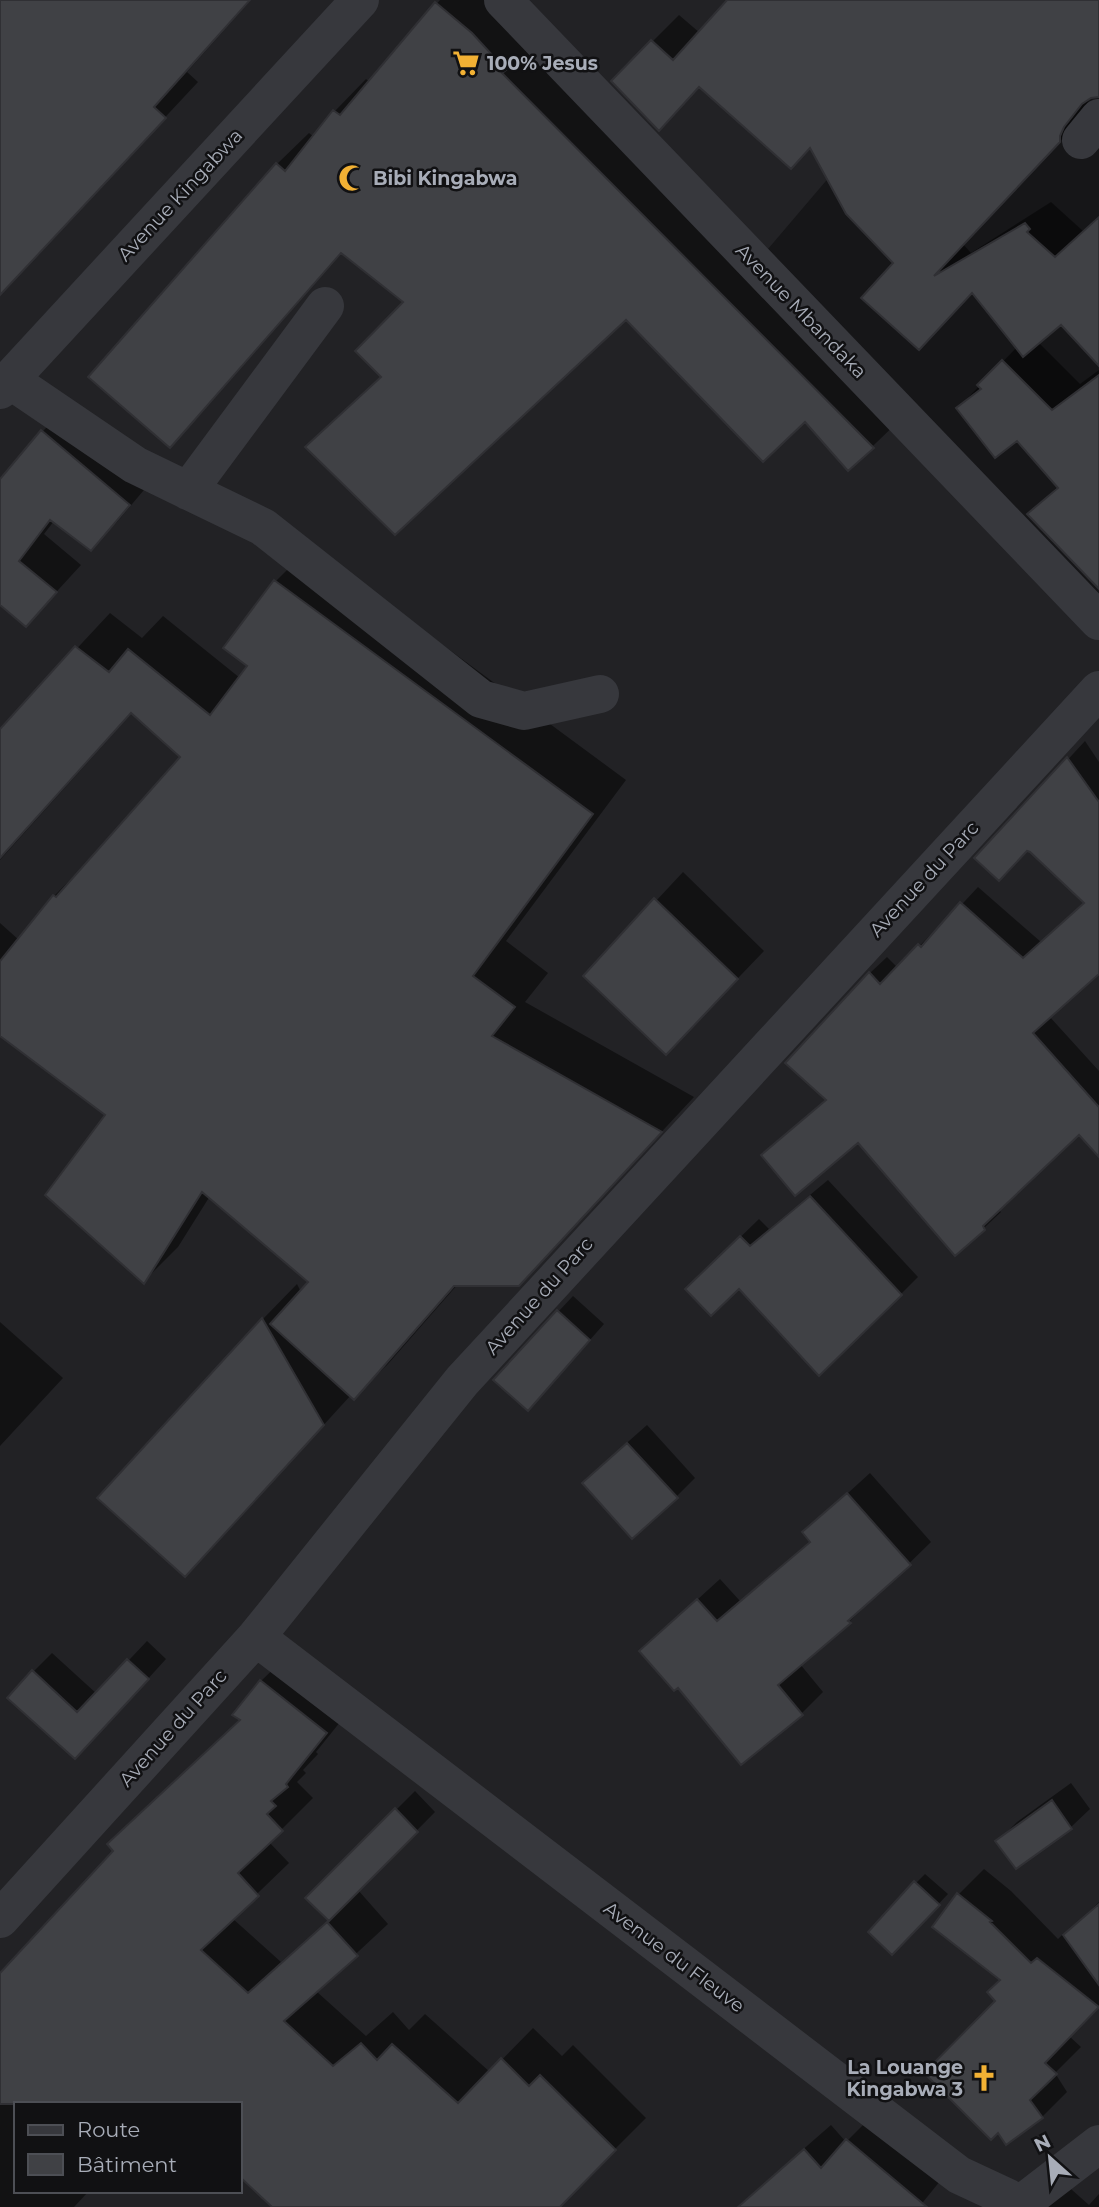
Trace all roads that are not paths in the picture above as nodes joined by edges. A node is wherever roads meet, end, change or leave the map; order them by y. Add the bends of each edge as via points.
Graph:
1 (360, 0) edge
2 (503, 0) edge
3 (326, 306) dead end
4 (5, 385) edge
5 (188, 491) junction
6 (1099, 621) edge
7 (1099, 690) edge
8 (600, 694) dead end
9 (256, 1637) junction
10 (0, 1919) edge
11 (1099, 2144) edge

1 - 4 street, Avenue Kingabwa
2 - 6 street, Avenue Mbandaka
3 - 5 street
4 - 5 street via 135,465
5 - 8 street via 263,527 481,699 524,711
7 - 9 street, Avenue du Parc via 462,1381
9 - 10 street, Avenue du Parc
9 - 11 street, Avenue du Fleuve via 959,2175 1021,2204

